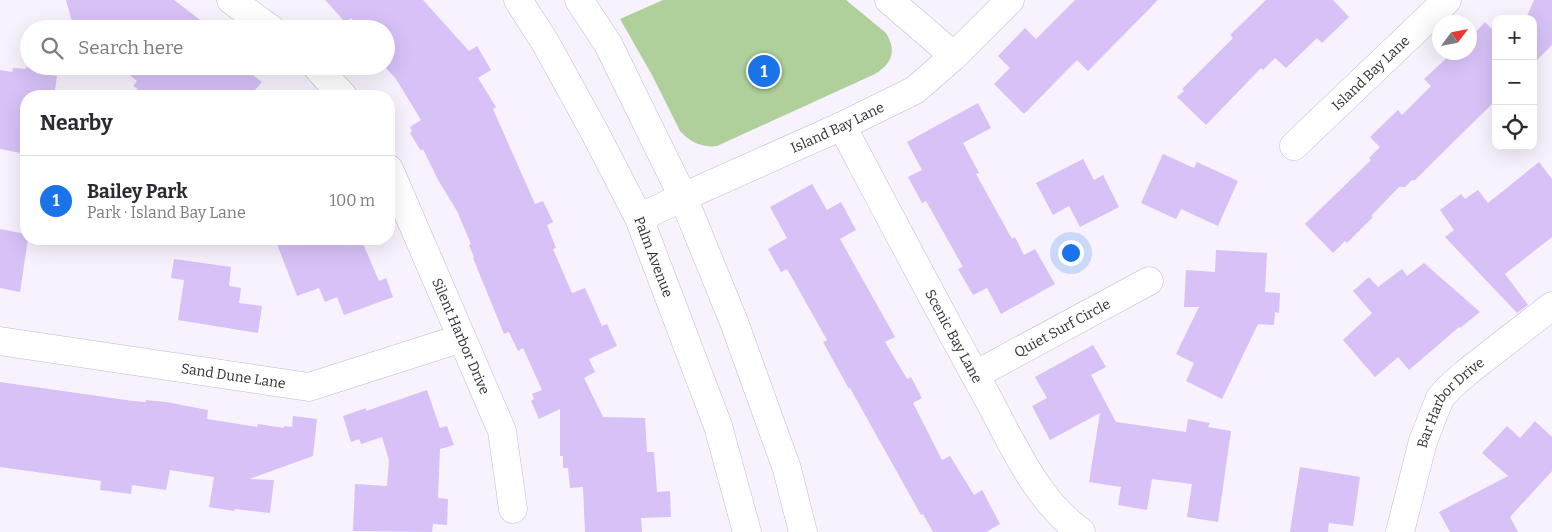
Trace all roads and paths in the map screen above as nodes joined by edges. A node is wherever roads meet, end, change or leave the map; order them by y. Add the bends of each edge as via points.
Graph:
1 (231, 0) edge
2 (518, 0) edge
3 (579, 0) edge
4 (888, 0) edge
5 (1010, 0) edge
6 (1447, 0) edge
7 (259, 20) edge
8 (954, 56) junction
9 (324, 75) edge
10 (338, 90) edge
11 (842, 126) junction
12 (1294, 146) dead end
13 (395, 183) edge
14 (683, 197) junction
15 (639, 218) junction
16 (1149, 281) dead end
17 (1552, 306) edge
18 (462, 338) junction
19 (0, 341) edge
20 (974, 375) junction
21 (513, 509) dead end
22 (747, 532) edge
23 (803, 532) edge
24 (1081, 532) edge
25 (1400, 532) edge

1 - 7 street
2 - 15 street, Palm Avenue via 590,123
3 - 14 street via 608,44
4 - 8 street
5 - 8 street, Island Bay Lane
6 - 12 street, Island Bay Lane
8 - 11 street, Island Bay Lane via 915,90
9 - 10 street
11 - 14 street, Island Bay Lane
11 - 20 street, Scenic Bay Lane
13 - 18 street, Silent Harbor Drive
14 - 15 street, Island Bay Lane
14 - 23 street via 734,322 787,469
15 - 22 street, Palm Avenue via 718,426
16 - 20 street, Quiet Surf Circle
17 - 25 street, Bar Harbor Drive via 1467,372 1440,398 1424,441
18 - 19 street, Sand Dune Lane via 309,387
18 - 21 street, Silent Harbor Drive via 502,431
20 - 24 street, Scenic Bay Lane via 1047,501

